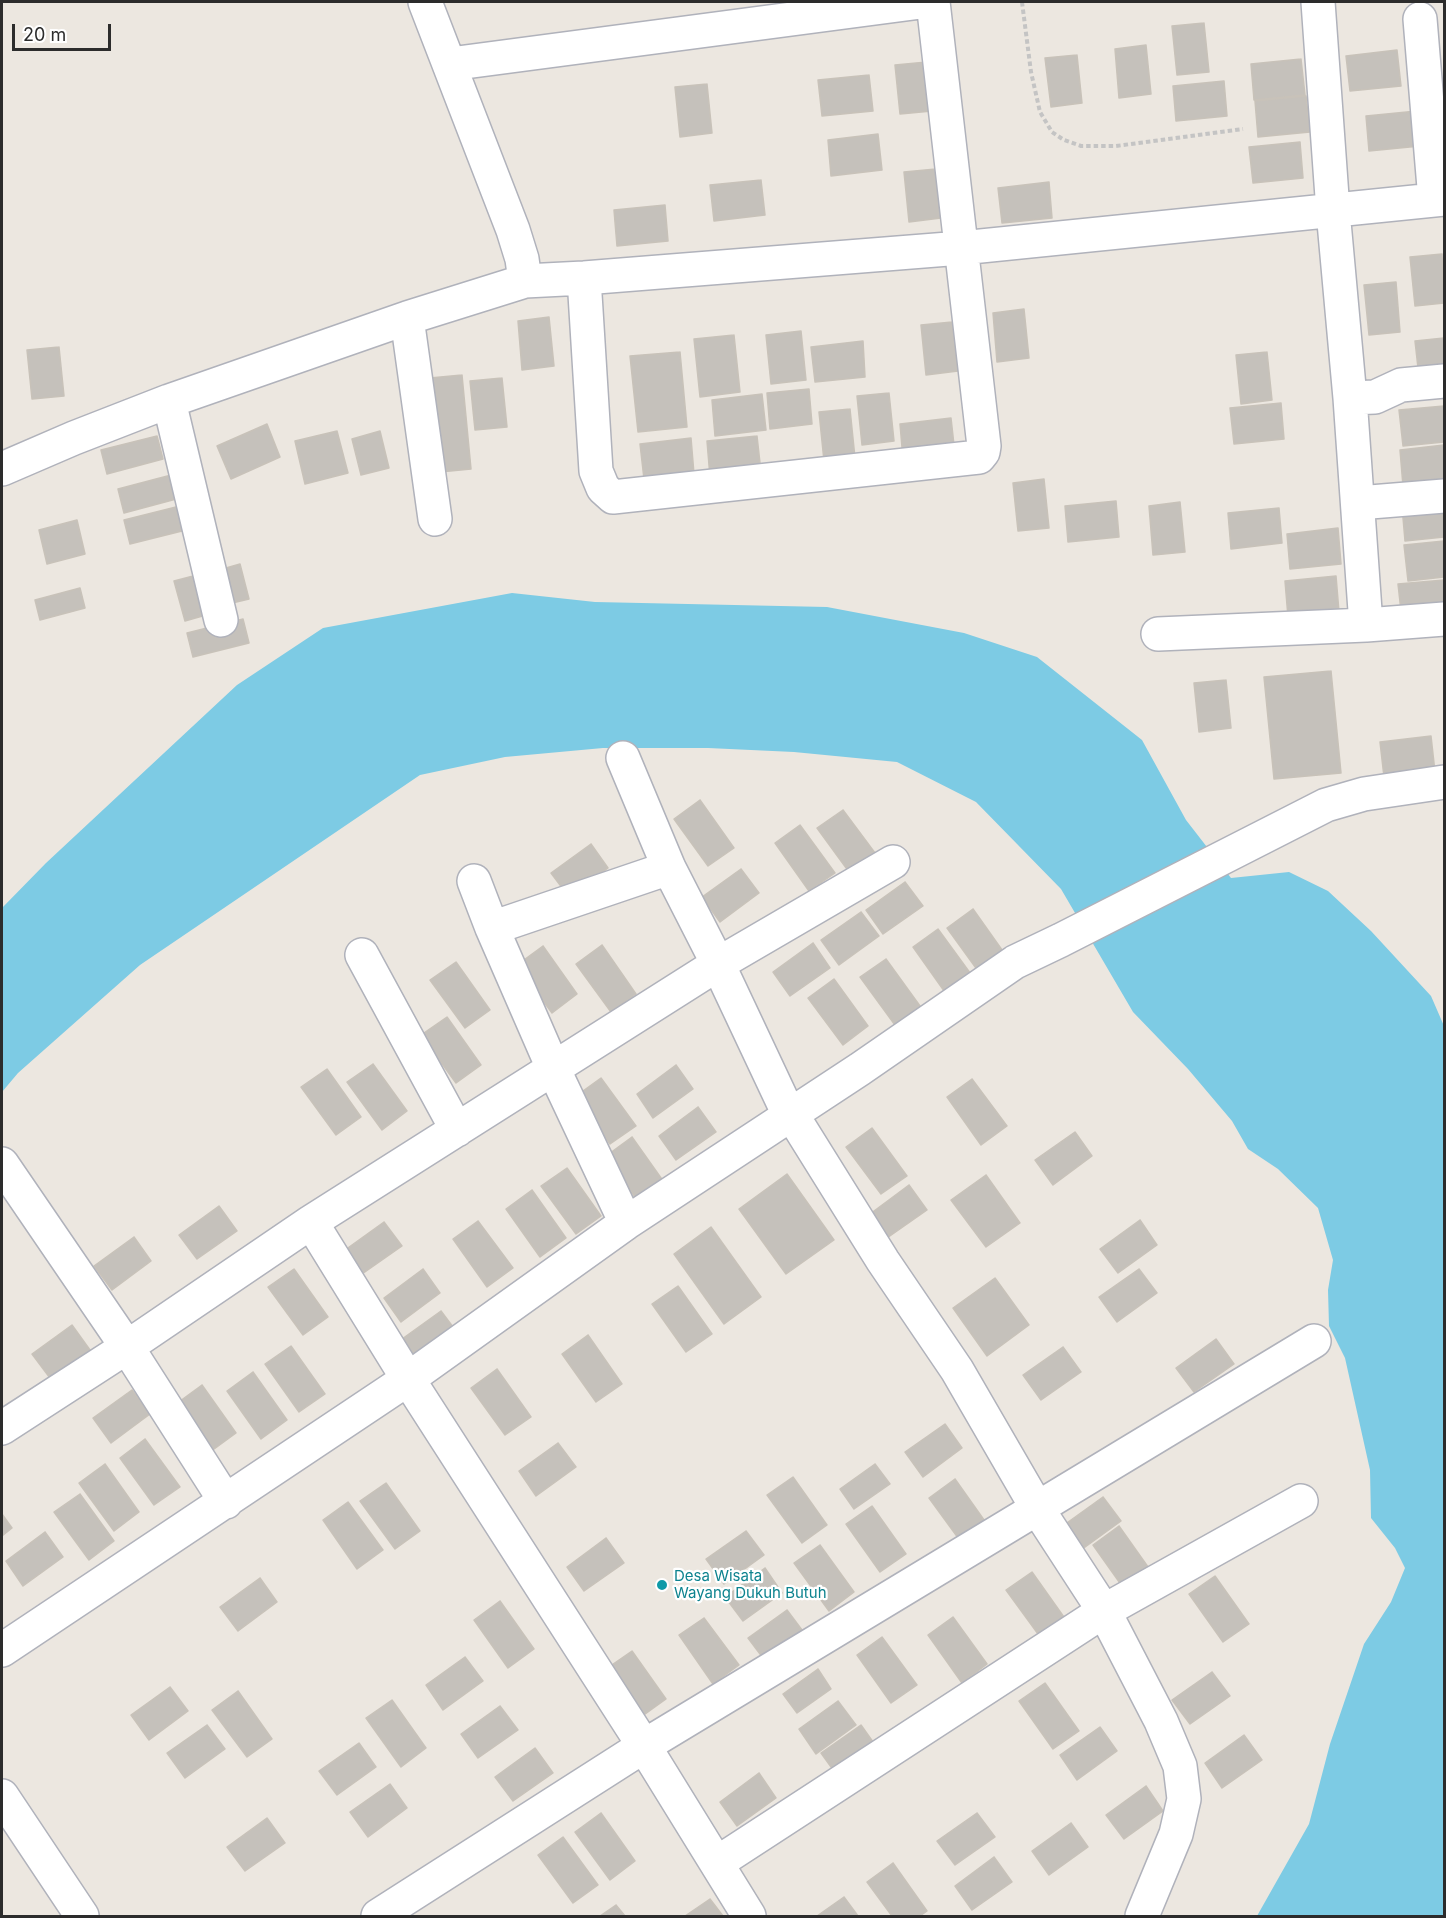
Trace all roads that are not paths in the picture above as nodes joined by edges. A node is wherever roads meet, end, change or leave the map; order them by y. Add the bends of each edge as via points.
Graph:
1 (425, 2) edge
2 (921, 2) edge
3 (933, 2) edge
4 (1318, 2) edge
5 (776, 11) edge
6 (1420, 19) dead end
7 (450, 64) junction
8 (1440, 200) edge
9 (1333, 211) junction
10 (961, 248) junction
11 (584, 278) junction
12 (525, 281) junction
13 (406, 318) junction
14 (1444, 381) edge
15 (1350, 398) junction
16 (169, 401) junction
17 (2, 469) edge
18 (1444, 496) edge
19 (1358, 503) junction
20 (435, 519) dead end
21 (1444, 619) edge
22 (220, 620) dead end
23 (1366, 625) junction
24 (1158, 634) dead end
25 (623, 758) dead end
26 (1444, 782) edge
27 (893, 862) dead end
28 (669, 868) junction
29 (474, 881) dead end
30 (492, 928) junction
31 (362, 956) dead end
32 (718, 964) junction
33 (553, 1068) junction
34 (791, 1116) junction
35 (457, 1130) junction
36 (2, 1164) edge
37 (311, 1222) junction
38 (626, 1223) junction
39 (1314, 1341) dead end
40 (127, 1347) junction
41 (408, 1379) junction
42 (2, 1428) edge
43 (226, 1502) junction
44 (1301, 1502) dead end
45 (1037, 1508) junction
46 (1104, 1611) junction
47 (2, 1650) edge
48 (644, 1746) junction
49 (2, 1796) edge
50 (717, 1863) junction
51 (82, 1917) edge
52 (378, 1917) edge
53 (749, 1917) edge
54 (1142, 1917) edge

1 - 7 street
2 - 5 street
3 - 10 street
4 - 9 street
5 - 7 street
6 - 8 street
7 - 12 street via 513,230
8 - 9 street
9 - 10 street
9 - 15 street
10 - 11 street
10 - 11 street via 984,446 979,457 612,497 596,471
11 - 12 street
12 - 13 street
13 - 16 street
13 - 20 street
14 - 15 street via 1401,385 1375,397
15 - 19 street
16 - 17 street
16 - 22 street
18 - 19 street
19 - 23 street
21 - 23 street
23 - 24 street
25 - 28 street
26 - 34 street via 1364,794 1326,805 1015,962
27 - 32 street
28 - 30 street
28 - 32 street
29 - 30 street
30 - 33 street
31 - 35 street
32 - 33 street
32 - 34 street
33 - 35 street
33 - 38 street
34 - 38 street
34 - 45 street via 957,1370
35 - 37 street
36 - 40 street
37 - 40 street
37 - 41 street
38 - 41 street
39 - 45 street
40 - 42 street
40 - 43 street
41 - 43 street
41 - 48 street
43 - 47 street
44 - 46 street
45 - 46 street
45 - 48 street
46 - 50 street
46 - 54 street via 1180,1766 1184,1799 1176,1834
48 - 50 street
48 - 52 street
49 - 51 street
50 - 53 street

